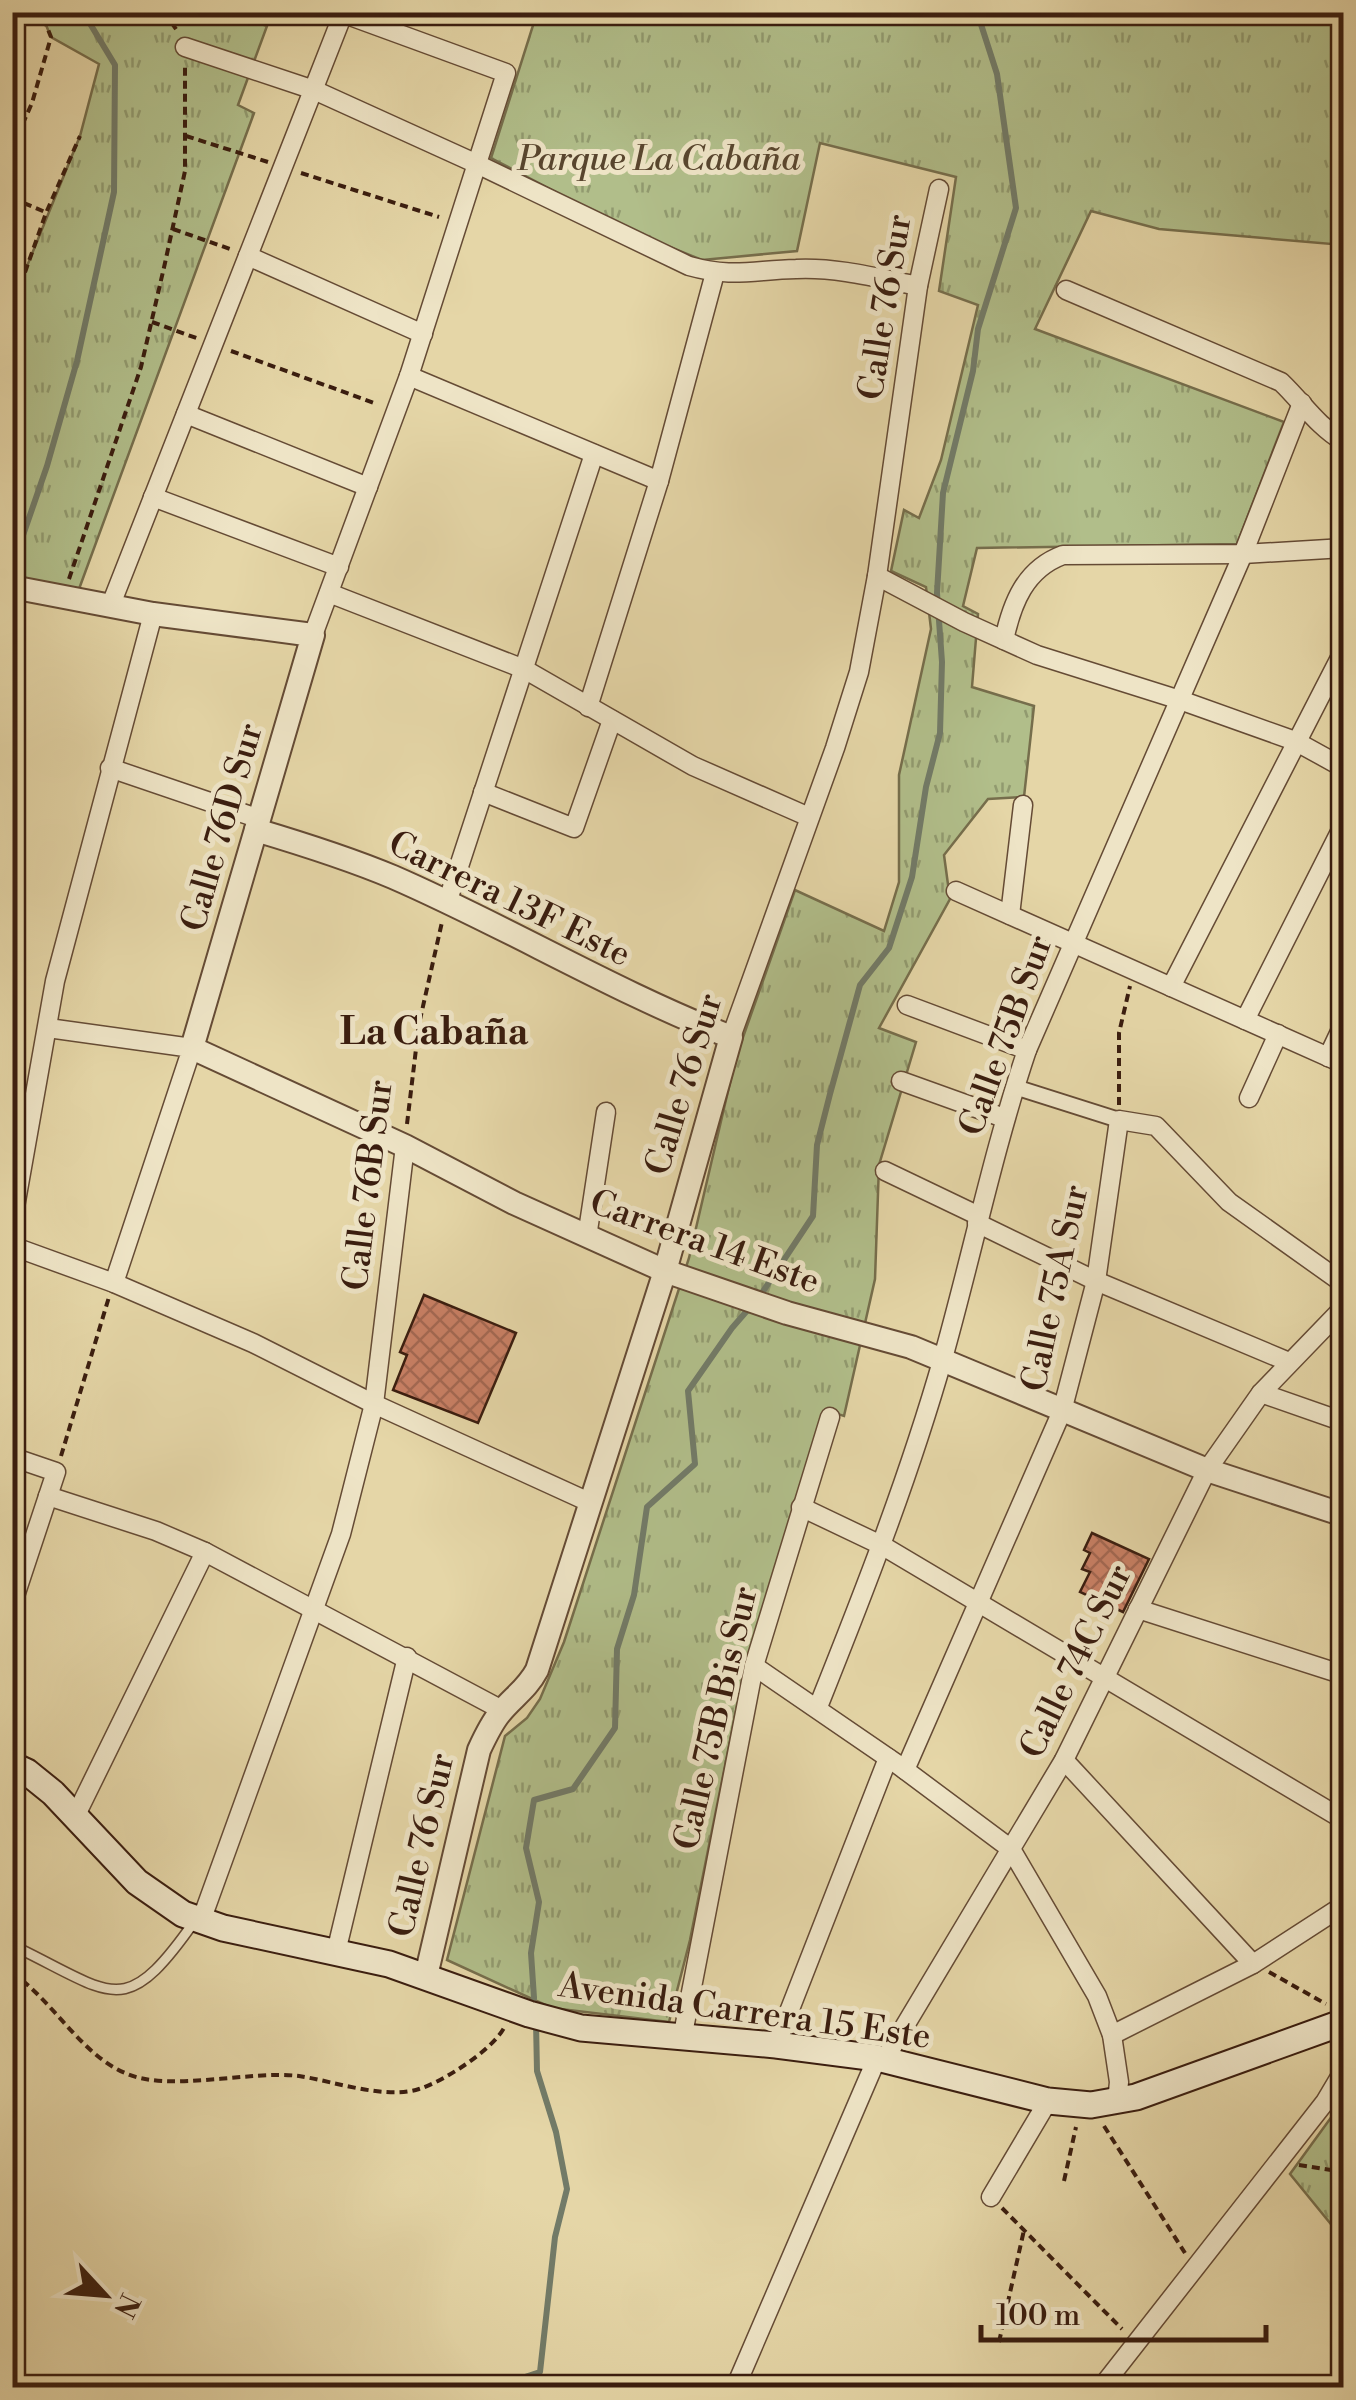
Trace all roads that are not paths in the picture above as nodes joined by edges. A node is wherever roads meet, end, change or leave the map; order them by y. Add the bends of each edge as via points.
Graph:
1 (341, 13) edge
2 (185, 48) road end
3 (314, 90) junction
4 (477, 164) junction
5 (940, 188) dead end
6 (248, 256) junction
7 (716, 273) junction
8 (918, 286) junction
9 (1066, 290) dead end
10 (423, 334) junction
11 (409, 376) junction
12 (1302, 402) junction
13 (186, 414) junction
14 (1344, 442) edge
15 (594, 454) junction
16 (658, 481) junction
17 (368, 487) junction
18 (153, 497) junction
19 (1344, 548) edge
20 (1243, 554) junction
21 (338, 567) junction
22 (877, 576) junction
23 (14, 588) edge
24 (329, 592) junction
25 (110, 606) junction
26 (153, 614) junction
27 (313, 635) junction
28 (1004, 640) junction
29 (1344, 650) edge
30 (524, 669) junction
31 (1180, 700) junction
32 (588, 707) junction
33 (612, 720) junction
34 (1295, 742) junction
35 (110, 768) junction
36 (1344, 768) edge
37 (484, 792) junction
38 (1023, 805) dead end
39 (810, 817) junction
40 (258, 824) junction
41 (1344, 824) edge
42 (956, 891) dead end
43 (447, 903) junction
44 (1010, 915) junction
45 (1074, 943) junction
46 (1171, 987) junction
47 (906, 1005) dead end
48 (1246, 1020) junction
49 (1344, 1023) edge
50 (48, 1028) junction
51 (1278, 1034) junction
52 (731, 1037) junction
53 (192, 1048) junction
54 (1027, 1050) junction
55 (1336, 1060) edge
56 (901, 1082) dead end
57 (1014, 1087) junction
58 (1249, 1098) dead end
59 (606, 1112) dead end
60 (1004, 1118) junction
61 (1119, 1120) junction
62 (405, 1146) junction
63 (885, 1172) dead end
64 (978, 1219) junction
65 (12, 1224) edge
66 (588, 1237) junction
67 (12, 1246) edge
68 (666, 1271) junction
69 (1096, 1281) junction
70 (114, 1283) junction
71 (1344, 1284) edge
72 (1344, 1307) edge
73 (942, 1358) junction
74 (1288, 1362) junction
75 (1261, 1393) junction
76 (374, 1404) junction
77 (1062, 1410) junction
78 (830, 1417) dead end
79 (1344, 1422) edge
80 (12, 1457) edge
81 (1207, 1470) junction
82 (48, 1496) junction
83 (589, 1502) junction
84 (800, 1508) junction
85 (1344, 1515) edge
86 (883, 1546) junction
87 (205, 1552) junction
88 (979, 1604) junction
89 (12, 1605) edge
90 (317, 1609) junction
91 (1138, 1609) junction
92 (408, 1657) junction
93 (754, 1666) junction
94 (1344, 1675) edge
95 (1106, 1681) junction
96 (818, 1708) junction
97 (502, 1710) junction
98 (888, 1758) junction
99 (1064, 1760) junction
100 (12, 1765) edge
101 (904, 1770) junction
102 (75, 1817) junction
103 (1344, 1820) edge
104 (1012, 1849) junction
105 (1344, 1905) edge
106 (198, 1920) junction
107 (12, 1952) edge
108 (336, 1952) junction
109 (1253, 1964) junction
110 (426, 1976) junction
111 (1336, 2014) edge
112 (1112, 2035) junction
113 (682, 2038) junction
114 (776, 2045) junction
115 (881, 2058) junction
116 (1344, 2070) edge
117 (1048, 2100) junction
118 (1117, 2102) junction
119 (991, 2197) road end
120 (735, 2388) edge
121 (1102, 2388) edge

1 - 3 street
1 - 4 street, Calle 76D Sur via 506,73
2 - 3 street
3 - 4 street
3 - 6 street
4 - 7 street via 658,253
4 - 10 street, Calle 76D Sur
5 - 8 street, Calle 76 Sur
6 - 10 street
6 - 13 street
7 - 8 street via 821,269
7 - 16 street
8 - 22 street, Calle 76 Sur
9 - 12 street via 1282,382
10 - 11 street, Calle 76D Sur
11 - 15 street
11 - 17 street, Calle 76D Sur
12 - 14 street via 1318,426
12 - 20 street, Calle 75B Sur
13 - 17 street
13 - 18 street
15 - 16 street
15 - 30 street
16 - 32 street
17 - 21 street, Calle 76D Sur
18 - 21 street
18 - 25 street
19 - 20 street
20 - 28 street via 1075,555 1044,562 1027,579
20 - 31 street, Calle 75B Sur
21 - 24 street, Calle 76D Sur
22 - 28 street
22 - 39 street, Calle 76 Sur via 859,672
23 - 25 street
24 - 27 street, Calle 76D Sur
24 - 30 street
25 - 26 street
26 - 27 street
26 - 35 street
27 - 40 street, Calle 76D Sur
28 - 31 street via 1076,670
29 - 34 street
30 - 32 street
30 - 37 street
31 - 34 street
31 - 45 street, Calle 75B Sur
32 - 33 street
33 - 37 street via 574,828
33 - 39 street via 692,766
34 - 36 street
34 - 46 street
35 - 40 street
35 - 50 street
37 - 43 street
38 - 44 street
39 - 52 street, Calle 76 Sur
40 - 43 street, Carrera 13F Este
40 - 53 street, Calle 76D Sur
41 - 48 street
42 - 44 street
43 - 52 street, Carrera 13F Este
44 - 45 street
45 - 46 street
45 - 54 street, Calle 75B Sur
46 - 48 street
47 - 54 street
48 - 51 street
49 - 55 street
50 - 53 street, Carrera 14 Este
50 - 65 street
51 - 55 street
51 - 58 street
52 - 68 street, Calle 76 Sur
53 - 62 street, Carrera 14 Este
53 - 70 street, Calle 76D Sur
54 - 57 street, Calle 75B Sur
56 - 60 street
57 - 60 street, Calle 75B Sur
57 - 61 street
59 - 66 street
60 - 64 street, Calle 75B Sur
61 - 69 street, Calle 75A Sur
61 - 71 street via 1156,1126 1230,1202
62 - 66 street, Carrera 14 Este
62 - 76 street, Calle 76B Sur
63 - 64 street
64 - 69 street
64 - 73 street, Calle 75B Sur
66 - 68 street, Carrera 14 Este
67 - 70 street
68 - 73 street, Carrera 14 Este
68 - 83 street, Calle 76 Sur
69 - 74 street
69 - 77 street, Calle 75A Sur
70 - 76 street
72 - 74 street, Calle 74C Sur
73 - 77 street, Carrera 14 Este
73 - 86 street, Calle 75B Sur
74 - 75 street, Calle 74C Sur
75 - 79 street
75 - 81 street, Calle 74C Sur
76 - 83 street
76 - 90 street, Calle 76B Sur
77 - 81 street, Carrera 14 Este
77 - 88 street, Calle 75A Sur
78 - 84 street, Calle 75B Bis Sur
80 - 82 street via 56,1472
81 - 85 street, Carrera 14 Este
81 - 91 street, Calle 74C Sur
82 - 87 street
82 - 89 street
83 - 97 street, Calle 76 Sur via 537,1670
84 - 86 street
84 - 93 street, Calle 75B Bis Sur
86 - 88 street
86 - 96 street, Calle 75B Sur
87 - 90 street
87 - 102 street
88 - 95 street
88 - 101 street, Calle 75A Sur
90 - 92 street
90 - 106 street, Calle 76B Sur
91 - 94 street
91 - 95 street, Calle 74C Sur
92 - 97 street
92 - 108 street
93 - 96 street
93 - 113 street, Calle 75B Bis Sur
95 - 99 street, Calle 74C Sur
95 - 103 street
96 - 98 street
97 - 110 street, Calle 76 Sur via 471,1777
98 - 101 street
98 - 114 street
99 - 104 street, Calle 74C Sur
99 - 109 street
100 - 102 main road, Avenida Carrera 15 Este
101 - 104 street
102 - 106 main road, Avenida Carrera 15 Este via 137,1882
104 - 112 street via 1084,1971
104 - 115 street, Calle 74C Sur
105 - 109 street
106 - 107 lane via 168,1958 128,1988 92,1986 20,1949
106 - 108 main road, Avenida Carrera 15 Este
108 - 110 main road, Avenida Carrera 15 Este
109 - 112 street
110 - 113 main road, Avenida Carrera 15 Este via 555,2022
111 - 118 main road, Avenida Carrera 15 Este via 1174,2085
112 - 118 street
113 - 114 main road, Avenida Carrera 15 Este
114 - 115 main road, Avenida Carrera 15 Este
115 - 117 main road, Avenida Carrera 15 Este
115 - 120 street, Calle 74C Sur
116 - 121 street
117 - 118 main road, Avenida Carrera 15 Este
117 - 119 street

